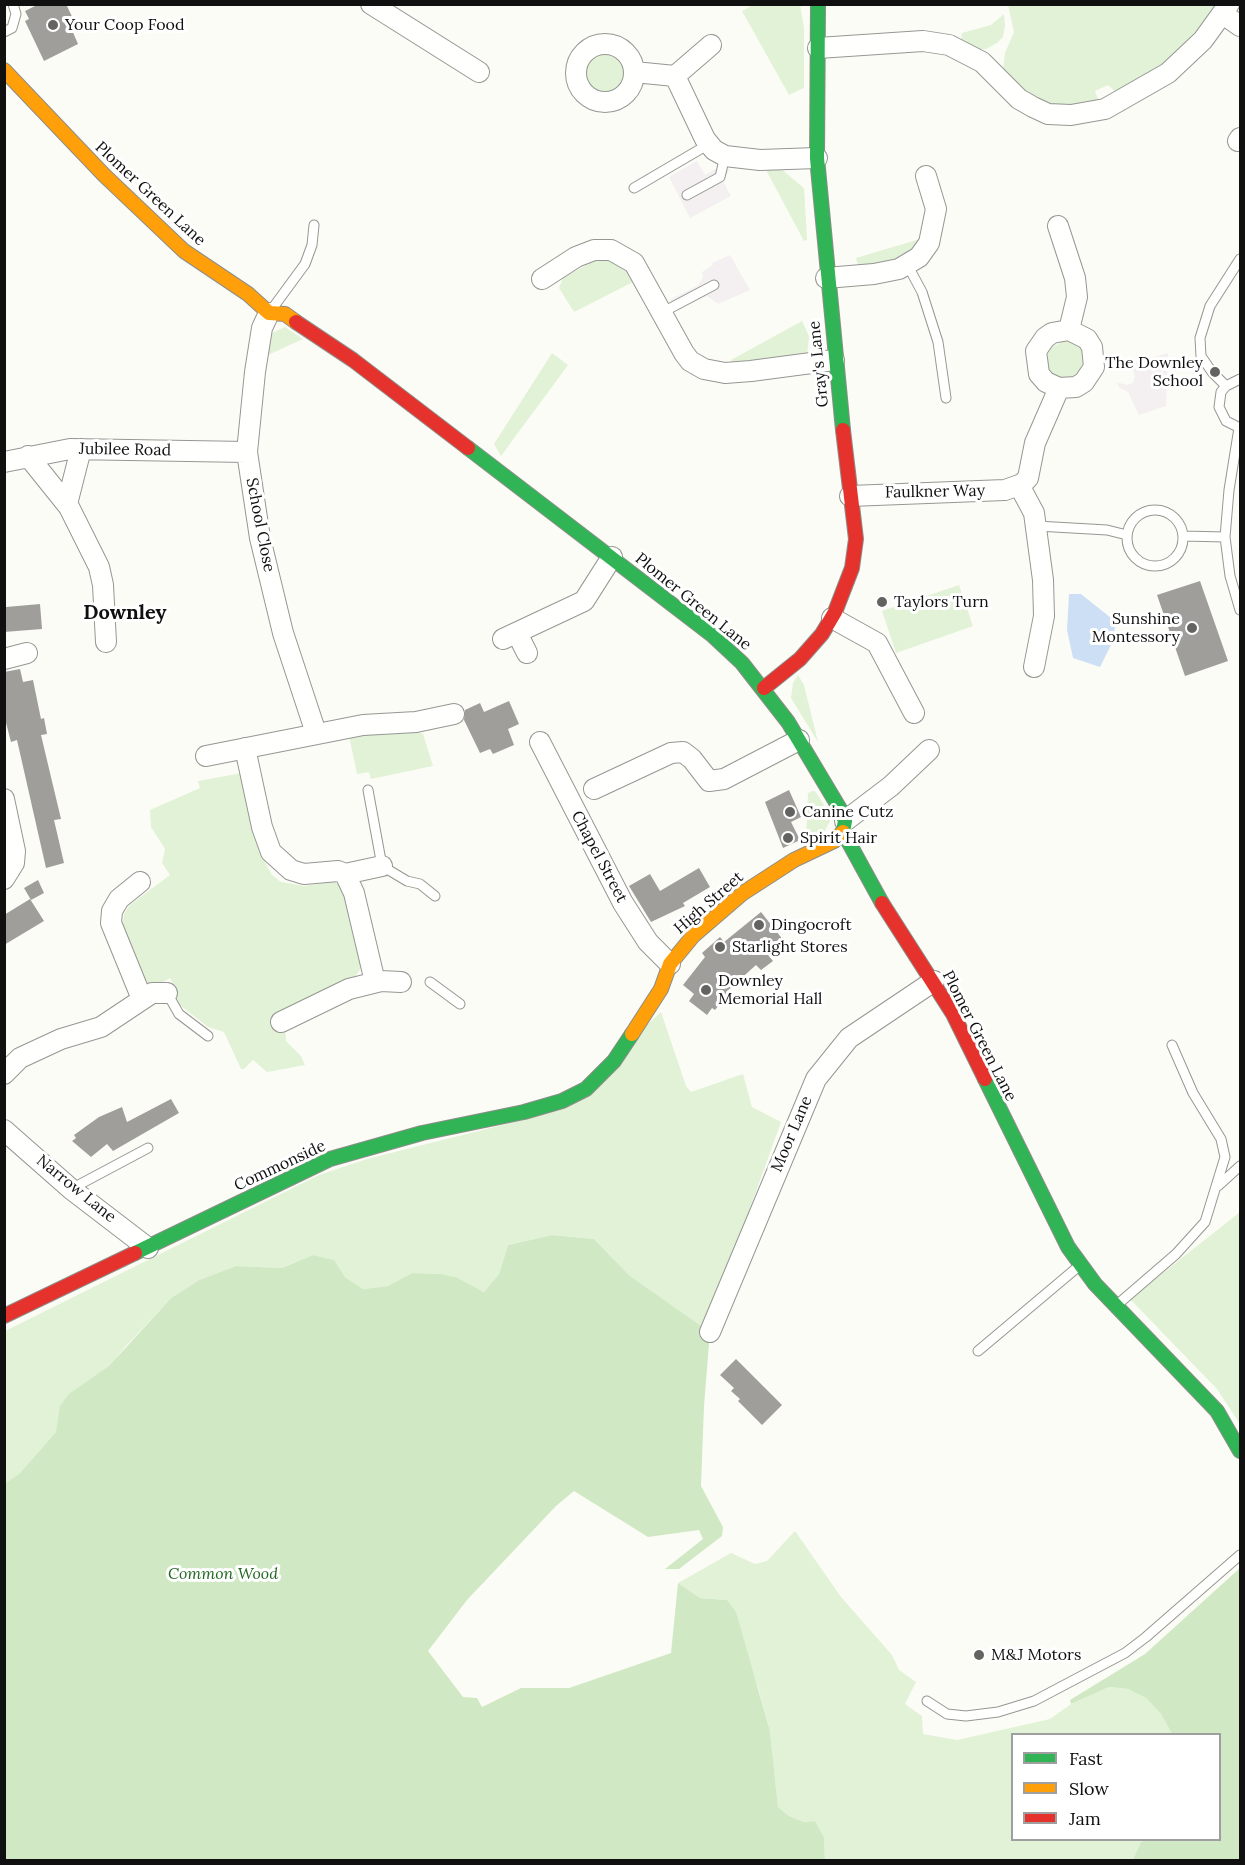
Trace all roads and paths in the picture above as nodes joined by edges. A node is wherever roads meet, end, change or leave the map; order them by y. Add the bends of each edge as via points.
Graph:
1 (13, 4) edge
2 (371, 4) edge
3 (818, 4) edge
4 (1226, 9) edge
5 (1240, 26) edge
6 (4, 32) edge
7 (711, 45) dead end
8 (818, 48) junction
9 (4, 70) edge
10 (479, 72) dead end
11 (634, 72) dead end
12 (675, 76) junction
13 (709, 144) junction
14 (725, 156) junction
15 (817, 158) junction
16 (926, 176) dead end
17 (634, 188) dead end
18 (687, 195) dead end
19 (314, 225) dead end
20 (1058, 226) dead end
21 (1240, 259) edge
22 (908, 266) junction
23 (826, 278) junction
24 (542, 279) dead end
25 (714, 285) dead end
26 (663, 312) junction
27 (269, 313) junction
28 (1070, 330) junction
29 (834, 360) junction
30 (1240, 379) edge
31 (1226, 386) junction
32 (1059, 388) junction
33 (946, 398) dead end
34 (1240, 428) edge
35 (81, 449) junction
36 (247, 452) junction
37 (28, 456) junction
38 (4, 462) edge
39 (1019, 485) junction
40 (850, 496) junction
41 (67, 504) junction
42 (1037, 526) junction
43 (1127, 535) junction
44 (1183, 536) junction
45 (1225, 537) junction
46 (612, 557) junction
47 (1240, 610) edge
48 (832, 618) junction
49 (106, 642) dead end
50 (27, 653) dead end
51 (527, 653) dead end
52 (4, 659) edge
53 (1034, 667) dead end
54 (764, 688) junction
55 (914, 713) dead end
56 (454, 714) dead end
57 (315, 733) junction
58 (799, 740) junction
59 (540, 742) dead end
60 (245, 748) junction
61 (929, 750) dead end
62 (206, 756) dead end
63 (594, 789) dead end
64 (368, 790) dead end
65 (4, 799) edge
66 (844, 826) junction
67 (382, 866) junction
68 (345, 874) junction
69 (4, 879) edge
70 (140, 882) dead end
71 (435, 896) dead end
72 (670, 964) junction
73 (934, 981) junction
74 (375, 982) junction
75 (403, 982) dead end
76 (430, 982) dead end
77 (167, 993) joint
78 (142, 999) junction
79 (460, 1004) dead end
80 (282, 1022) dead end
81 (208, 1036) dead end
82 (1172, 1045) dead end
83 (4, 1074) edge
84 (586, 1089) joint
85 (4, 1130) edge
86 (148, 1148) dead end
87 (1240, 1166) edge
88 (1218, 1186) junction
89 (72, 1189) junction
90 (148, 1248) junction
91 (1081, 1265) junction
92 (1116, 1306) junction
93 (4, 1316) edge
94 (710, 1332) dead end
95 (978, 1351) dead end
96 (1240, 1451) edge
97 (1240, 1555) edge
98 (927, 1701) dead end

1 - 6 lane via 16,14 12,28
2 - 10 street
3 - 8 street, Gray's Lane
4 - 5 street
4 - 8 street via 1185,58 1150,85 1105,109 1071,116 1048,114 1019,99 982,62 949,45 923,41
7 - 12 street
8 - 15 street, Gray's Lane
9 - 27 street, Plomer Green Lane via 162,231 192,258 248,294
11 - 12 street
12 - 13 street
13 - 14 street
13 - 17 lane
14 - 15 street via 760,160
14 - 18 lane via 720,177
15 - 23 street, Gray's Lane
16 - 22 street via 936,209 934,225 929,243
19 - 27 lane via 312,245 304,264
20 - 28 street via 1077,287
21 - 31 lane via 1210,306 1200,338 1201,356
22 - 23 street
22 - 33 lane via 922,292 938,342
23 - 29 street, Gray's Lane
24 - 26 street via 576,257 594,250 611,250 634,263
25 - 26 lane
26 - 29 street via 684,353 704,369 725,373
27 - 36 street, School Close via 262,328 255,372
27 - 46 street, Plomer Green Lane via 285,314 306,326
28 - 32 street via 1052,333 1036,351 1039,374
28 - 32 street via 1092,346 1094,367 1076,387
29 - 40 street, Gray's Lane
30 - 31 lane
31 - 34 lane via 1219,399 1221,414
32 - 39 street via 1035,443 1028,478
34 - 45 lane
35 - 36 street, Jubilee Road
35 - 37 street, Jubilee Road
35 - 41 street
36 - 57 street, School Close via 260,538
37 - 38 street, Jubilee Road
37 - 41 street
39 - 40 street, Faulkner Way via 994,491
39 - 42 street
40 - 48 street, Gray's Lane via 856,539 852,568
41 - 49 street via 99,567
42 - 43 lane
42 - 53 street via 1044,616
43 - 44 lane via 1134,520 1156,510 1178,521
43 - 44 lane via 1134,556 1155,566 1175,557
44 - 45 lane
45 - 47 lane
46 - 51 street via 584,601 510,636
46 - 54 street, Plomer Green Lane via 712,635
48 - 54 street, Gray's Lane via 800,659
48 - 55 street via 877,643
50 - 52 street
54 - 58 street, Plomer Green Lane
56 - 57 street
57 - 60 street
58 - 63 street via 724,779 709,781 683,752 671,753
58 - 66 street, Plomer Green Lane
59 - 72 street, Chapel Street via 623,903 648,942
60 - 62 street
60 - 68 street via 271,852 280,862 304,874
61 - 66 street
64 - 67 lane
65 - 69 street via 15,851 14,863
66 - 72 street, High Street via 834,841 794,860 743,893 693,936
66 - 73 street, Plomer Green Lane via 886,911
67 - 68 street
67 - 71 lane via 420,884
68 - 74 street via 354,893
70 - 78 street via 119,899 111,923
72 - 84 street, High Street via 661,989 614,1061
73 - 91 street, Plomer Green Lane via 1050,1213
73 - 94 street, Moor Lane via 849,1038 816,1079
74 - 75 street
74 - 80 street via 349,989
76 - 79 lane
77 - 78 street via 152,993
77 - 81 lane via 179,1014
78 - 83 street via 101,1027 61,1039 20,1058
82 - 88 lane via 1194,1094 1221,1139 1225,1156
84 - 90 street, Commonside via 524,1112 422,1133 330,1159
85 - 89 street, Narrow Lane
86 - 89 lane
87 - 88 lane
88 - 92 lane via 1205,1221 1176,1254
89 - 90 street, Narrow Lane
90 - 93 street, Commonside
91 - 92 street, Plomer Green Lane
91 - 95 lane
92 - 96 street, Plomer Green Lane via 1217,1411
97 - 98 lane via 1125,1653 1034,1701 966,1716 947,1714

